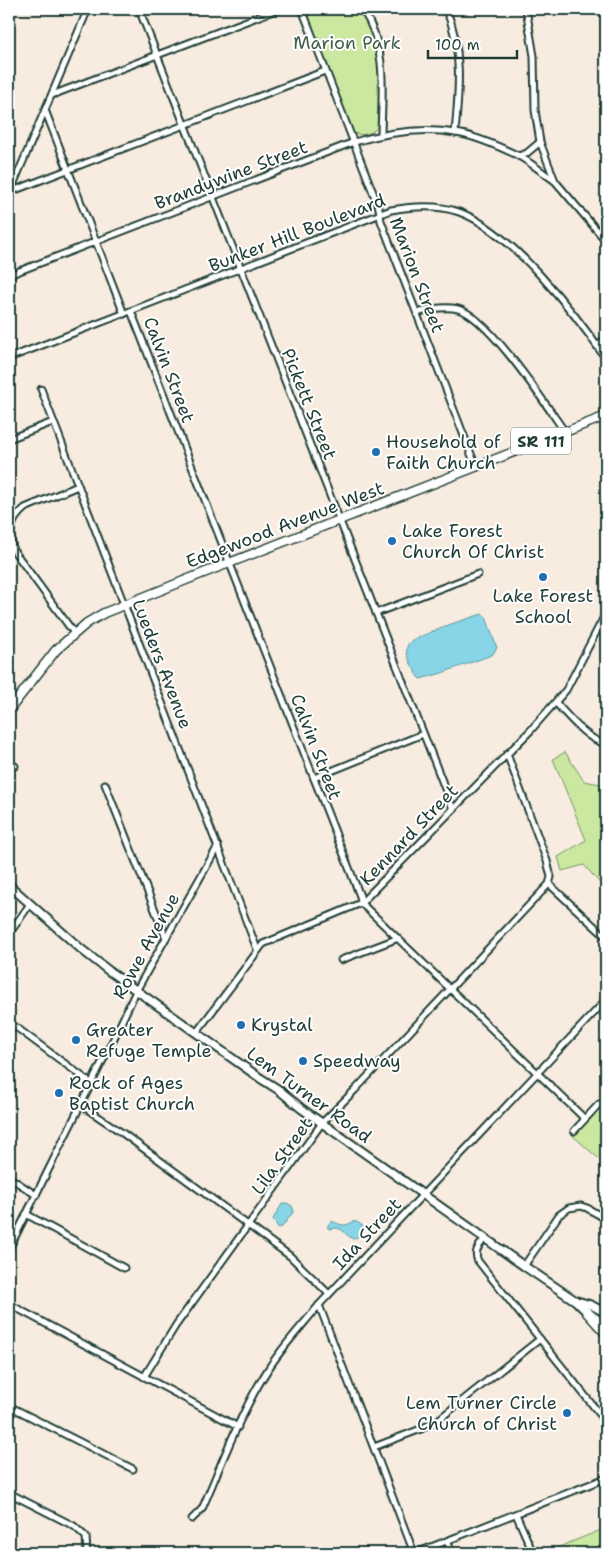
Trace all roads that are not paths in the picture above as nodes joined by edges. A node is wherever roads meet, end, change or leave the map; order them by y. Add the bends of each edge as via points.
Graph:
1 (88, 9) edge
2 (139, 9) edge
3 (278, 9) edge
4 (302, 9) edge
5 (362, 9) edge
6 (446, 9) edge
7 (526, 9) edge
8 (157, 55) junction
9 (325, 71) junction
10 (52, 94) junction
11 (45, 110) junction
12 (184, 125) junction
13 (455, 132) junction
14 (381, 134) junction
15 (354, 142) junction
16 (540, 142) junction
17 (518, 156) junction
18 (68, 170) junction
19 (555, 181) junction
20 (9, 194) edge
21 (212, 197) junction
22 (380, 215) junction
23 (96, 241) junction
24 (606, 241) edge
25 (240, 269) junction
26 (9, 274) edge
27 (131, 311) junction
28 (417, 313) junction
29 (124, 314) junction
30 (606, 339) edge
31 (598, 346) junction
32 (9, 358) edge
33 (606, 358) edge
34 (40, 389) dead end
35 (606, 416) edge
36 (53, 422) junction
37 (564, 432) junction
38 (9, 439) edge
39 (476, 467) junction
40 (78, 486) junction
41 (340, 520) junction
42 (230, 563) junction
43 (478, 574) dead end
44 (124, 604) junction
45 (376, 613) junction
46 (606, 614) edge
47 (74, 633) junction
48 (556, 703) junction
49 (9, 710) edge
50 (423, 734) junction
51 (606, 743) edge
52 (507, 754) junction
53 (9, 763) edge
54 (15, 766) dead end
55 (314, 778) junction
56 (105, 784) dead end
57 (453, 809) junction
58 (218, 846) junction
59 (549, 884) junction
60 (9, 885) edge
61 (361, 903) junction
62 (30, 904) junction
63 (9, 934) edge
64 (166, 938) junction
65 (606, 938) edge
66 (396, 939) junction
67 (257, 949) junction
68 (340, 960) dead end
69 (449, 989) junction
70 (136, 991) junction
71 (606, 1000) edge
72 (9, 1022) edge
73 (196, 1033) junction
74 (538, 1073) junction
75 (91, 1083) junction
76 (599, 1104) dead end
77 (81, 1105) junction
78 (585, 1119) junction
79 (322, 1123) junction
80 (574, 1131) dead end
81 (9, 1177) edge
82 (423, 1194) junction
83 (36, 1195) junction
84 (26, 1214) junction
85 (606, 1219) edge
86 (248, 1225) junction
87 (485, 1238) junction
88 (9, 1249) edge
89 (524, 1266) junction
90 (124, 1268) dead end
91 (329, 1294) junction
92 (576, 1301) junction
93 (9, 1304) edge
94 (319, 1305) junction
95 (587, 1312) junction
96 (606, 1313) edge
97 (606, 1325) edge
98 (606, 1333) edge
99 (540, 1339) junction
100 (144, 1377) junction
101 (9, 1406) edge
102 (606, 1422) edge
103 (238, 1427) junction
104 (374, 1447) junction
105 (132, 1469) dead end
106 (606, 1478) edge
107 (9, 1493) edge
108 (516, 1514) junction
109 (192, 1518) dead end
110 (447, 1541) junction
111 (86, 1553) edge
112 (415, 1553) edge
113 (452, 1553) edge
114 (533, 1553) edge

1 - 10 street
2 - 8 street, Pickett Street
3 - 8 street
4 - 9 street, Marion Street
5 - 14 street via 373,28 381,53
6 - 13 street via 458,54
7 - 16 street via 534,56 535,110
8 - 10 street
8 - 12 street, Pickett Street
9 - 12 street
9 - 15 street, Marion Street
10 - 11 street
11 - 18 street, Calvin Street
11 - 20 street
12 - 18 street
12 - 21 street, Pickett Street
13 - 14 street, Brandywine Street
13 - 17 street, Brandywine Street
14 - 15 street, Brandywine Street
15 - 21 street, Brandywine Street
15 - 22 street, Marion Street
16 - 17 street
16 - 19 street
17 - 19 street, Brandywine Street
18 - 20 street
18 - 23 street, Calvin Street
19 - 24 street
21 - 23 street, Brandywine Street
21 - 25 street, Pickett Street
22 - 25 street, Bunker Hill Boulevard
22 - 28 street, Marion Street
22 - 31 street, Bunker Hill Boulevard via 407,207 432,207 459,212 478,221 503,238 532,267
23 - 26 street, Brandywine Street
23 - 29 street, Calvin Street
25 - 27 street, Bunker Hill Boulevard
25 - 41 street, Pickett Street
27 - 29 street, Bunker Hill Boulevard
27 - 42 street, Calvin Street
28 - 37 street via 437,308 458,309 479,321 532,385
28 - 39 street, Marion Street
29 - 32 street, Bunker Hill Boulevard
30 - 31 street
31 - 33 street, Bunker Hill Boulevard
34 - 36 street, Lueders Avenue
35 - 37 main road, Edgewood Avenue West / SR 111
36 - 38 street
36 - 40 street, Lueders Avenue
37 - 39 main road, Edgewood Avenue West / SR 111
39 - 41 main road, Edgewood Avenue West / SR 111
40 - 44 street, Lueders Avenue
40 - 47 street via 25,508 12,522 10,532 14,551
41 - 42 main road, Edgewood Avenue West / SR 111
41 - 45 street, Pickett Street
42 - 44 main road, Edgewood Avenue West / SR 111
42 - 55 street, Calvin Street
43 - 45 street
44 - 47 main road, Edgewood Avenue West / SR 111
44 - 58 street, Lueders Avenue
45 - 50 street, Pickett Street
46 - 48 street, Kennard Street via 573,679
47 - 49 main road, Edgewood Avenue West / SR 111 via 44,662
48 - 51 street via 596,741
48 - 52 street, Kennard Street
50 - 55 street
50 - 57 street, Pickett Street
52 - 57 street, Kennard Street
52 - 59 street via 547,861 551,877
53 - 54 street
55 - 61 street, Calvin Street
56 - 64 street
57 - 61 street, Kennard Street
58 - 64 street, Rowe Avenue
58 - 67 street, Lueders Avenue
59 - 65 street
59 - 69 street, Lila Street
60 - 62 main road, Lem Turner Road
61 - 66 street, Calvin Street
61 - 67 street, Kennard Street via 269,940
62 - 63 street
62 - 70 main road, Lem Turner Road
64 - 70 street, Rowe Avenue
66 - 68 street
66 - 69 street, Calvin Street
67 - 73 street, Kennard Street
69 - 74 street, Calvin Street
69 - 79 street, Lila Street
70 - 73 main road, Lem Turner Road
70 - 75 street, Rowe Avenue
71 - 74 street, Ida Street
72 - 75 street
73 - 79 main road, Lem Turner Road
74 - 78 street, Calvin Street
74 - 82 street, Ida Street
75 - 77 street, Rowe Avenue
76 - 78 street
77 - 83 street, Rowe Avenue
77 - 86 street
78 - 80 street
79 - 82 main road, Lem Turner Road
79 - 86 street, Lila Street
81 - 83 street
82 - 87 main road, Lem Turner Road
82 - 91 street, Ida Street
83 - 84 street, Rowe Avenue
84 - 88 street, Rowe Avenue
84 - 90 street
85 - 89 street via 581,1206 570,1208 559,1215
86 - 91 street via 290,1256
86 - 100 street, Lila Street via 176,1325
87 - 89 main road, Lem Turner Road
87 - 99 street via 476,1250 476,1258
89 - 92 main road, Lem Turner Road
91 - 94 street, Ida Street
92 - 95 main road
92 - 96 main road
93 - 100 street
94 - 103 street, Ida Street via 268,1370
94 - 104 street
95 - 97 main road
95 - 98 highway
99 - 102 street
99 - 104 street via 438,1420
100 - 103 street
101 - 105 street
103 - 109 street, Ida Street via 202,1509
104 - 112 street
106 - 108 street
107 - 111 street via 74,1526 86,1538
108 - 110 street
108 - 114 street
110 - 112 street
110 - 113 street

